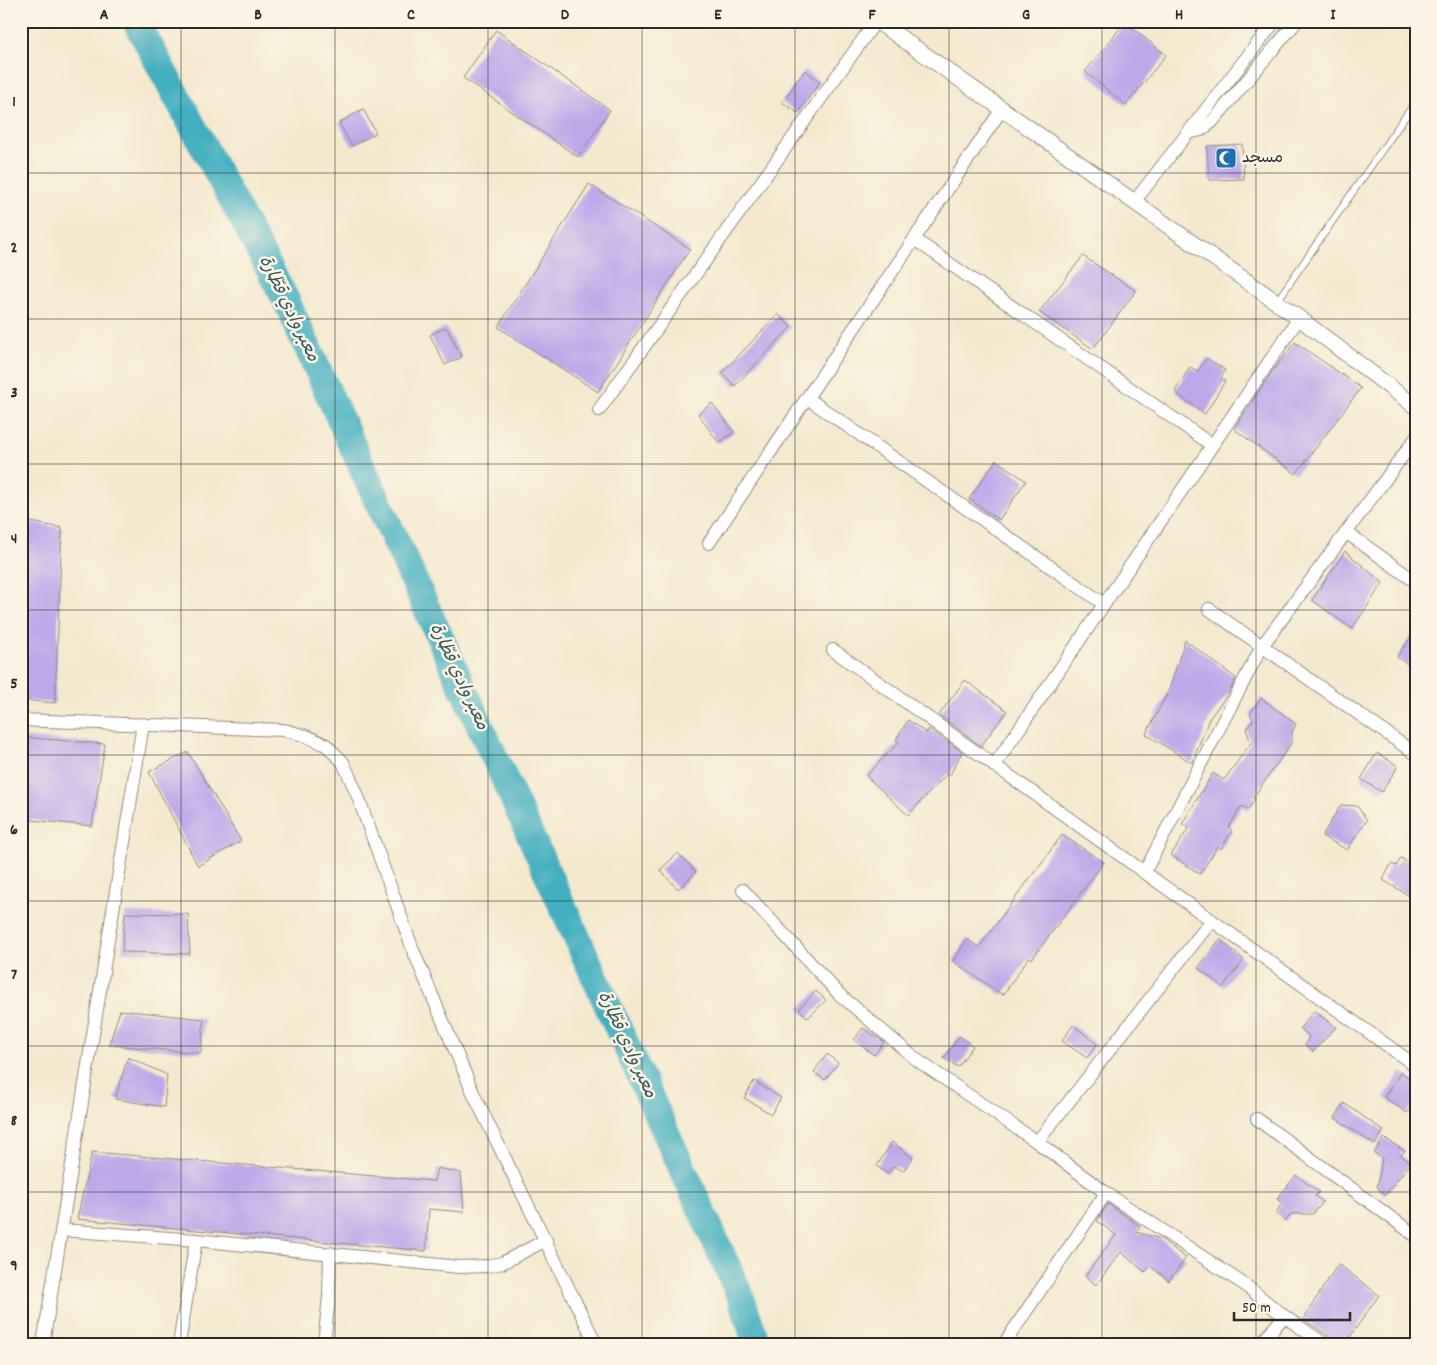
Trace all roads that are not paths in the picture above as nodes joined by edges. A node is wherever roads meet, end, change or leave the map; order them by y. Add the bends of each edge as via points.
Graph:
1 (876, 21) edge
2 (1275, 21) edge
3 (1297, 21) edge
4 (1416, 101) edge
5 (1002, 109) junction
6 (1188, 133) junction
7 (1134, 202) junction
8 (914, 239) junction
9 (1276, 302) junction
10 (1299, 318) junction
11 (807, 398) junction
12 (1416, 406) edge
13 (599, 410) dead end
14 (1416, 438) edge
15 (1212, 445) junction
16 (1346, 532) junction
17 (709, 543) dead end
18 (1416, 582) edge
19 (1104, 604) junction
20 (1209, 609) dead end
21 (1262, 646) junction
22 (833, 650) dead end
23 (21, 720) edge
24 (143, 724) junction
25 (1416, 754) edge
26 (994, 766) junction
27 (1144, 872) junction
28 (743, 890) dead end
29 (1212, 920) junction
30 (1416, 1066) edge
31 (1257, 1120) dead end
32 (1037, 1142) junction
33 (1106, 1193) junction
34 (61, 1230) junction
35 (1416, 1236) edge
36 (196, 1240) junction
37 (546, 1240) junction
38 (330, 1253) junction
39 (1284, 1316) junction
40 (43, 1344) edge
41 (178, 1344) edge
42 (324, 1344) edge
43 (596, 1344) edge
44 (1004, 1344) edge
45 (1261, 1344) edge
46 (1324, 1344) edge

1 - 5 street
1 - 13 street
2 - 6 street
3 - 6 street via 1212,122 1201,130
4 - 9 lane
5 - 7 street
5 - 8 street
6 - 7 street
7 - 9 street
8 - 11 street
8 - 15 street
9 - 10 street
10 - 12 street
10 - 15 street
11 - 17 street
11 - 19 street
14 - 16 street
15 - 19 street
16 - 18 street
16 - 21 street
19 - 26 street
20 - 21 street
21 - 25 street
21 - 27 street
22 - 26 street
23 - 24 street
24 - 34 street
24 - 37 street via 284,730 326,745 343,762 414,950 474,1095
26 - 27 street
27 - 29 street
28 - 32 street via 840,995 874,1025 917,1060
29 - 30 street
29 - 32 street
31 - 35 street
32 - 33 street
33 - 39 street via 1245,1285
33 - 44 street
34 - 36 street
34 - 40 street
36 - 38 street
36 - 41 street
37 - 38 street via 514,1258 487,1266 459,1267
37 - 43 street
38 - 42 street
39 - 45 street
39 - 46 street

